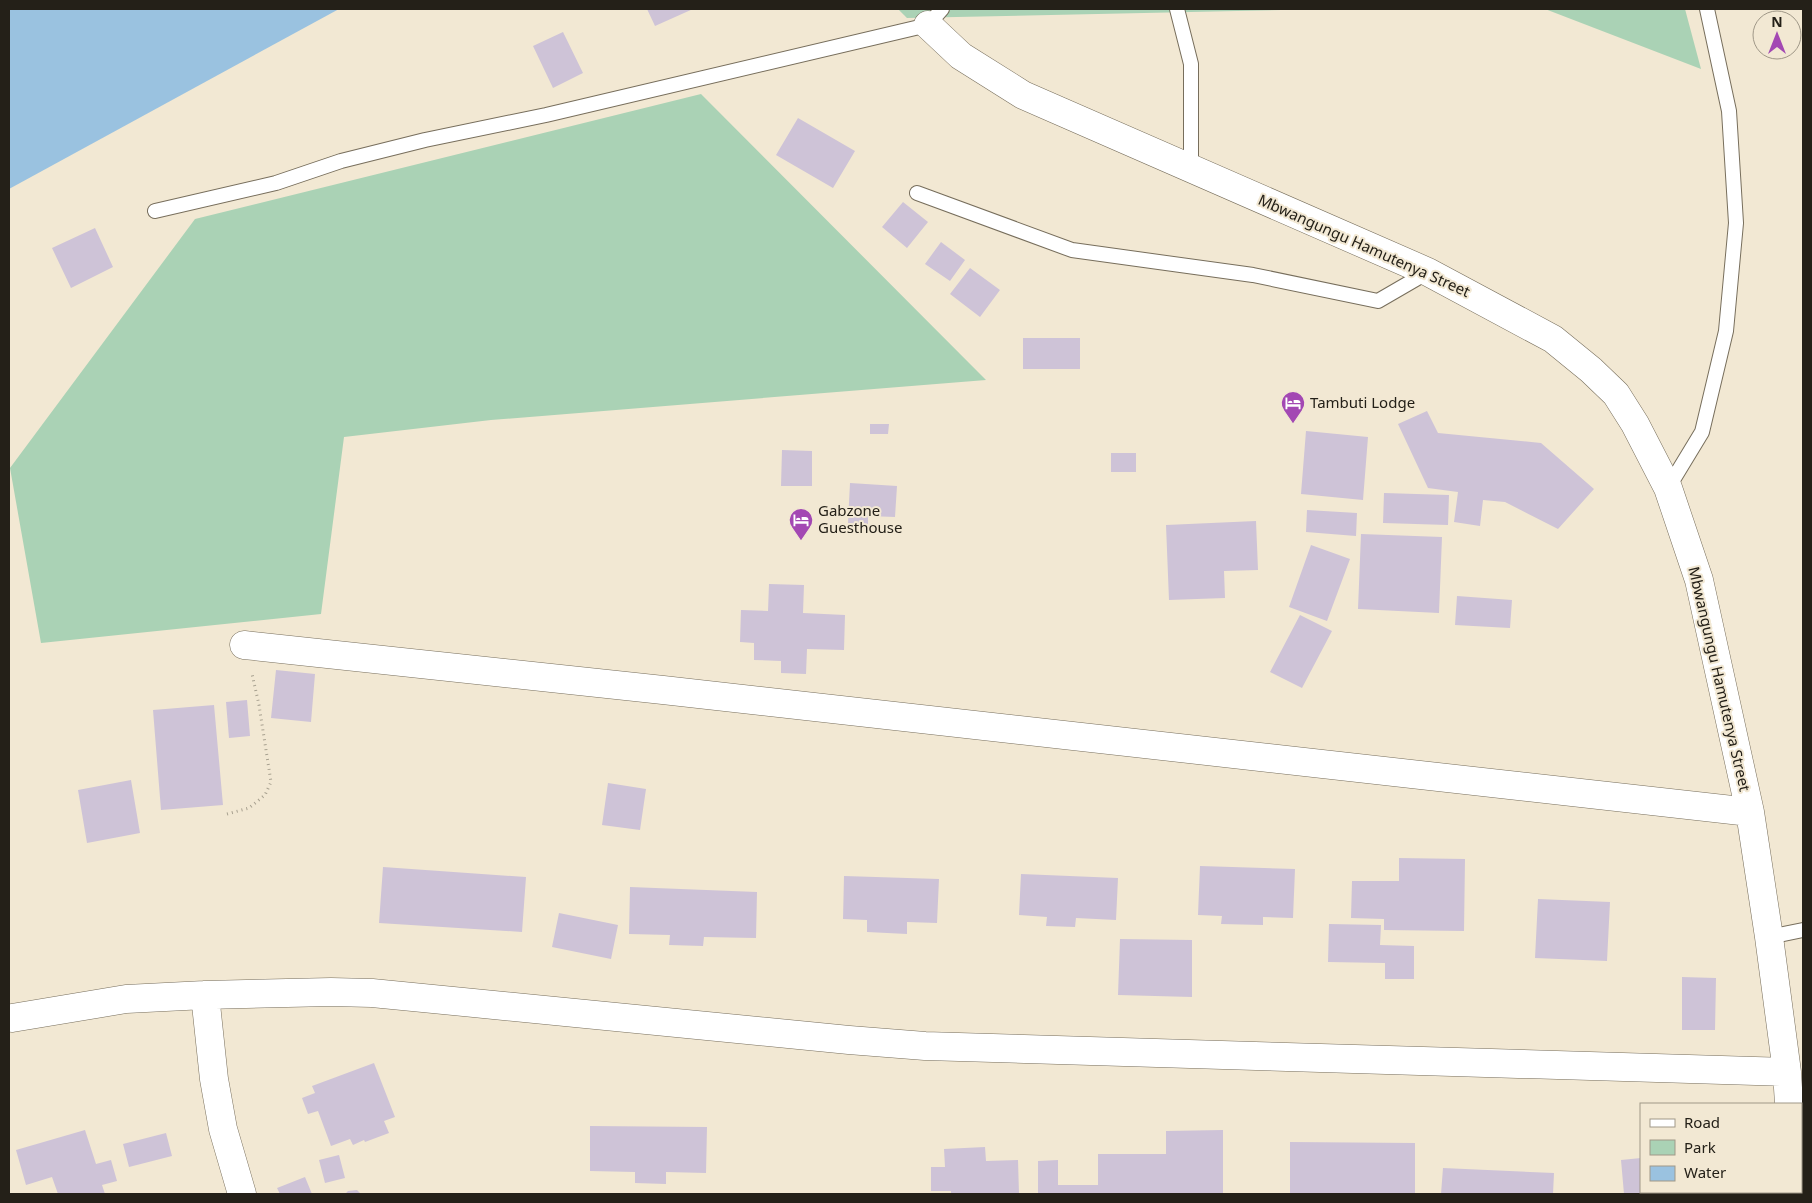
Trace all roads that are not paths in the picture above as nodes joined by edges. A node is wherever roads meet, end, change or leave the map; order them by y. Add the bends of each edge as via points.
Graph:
1 (1177, 9) edge
2 (1707, 9) edge
3 (935, 17) edge
4 (1191, 168) junction
5 (917, 193) dead end
6 (155, 211) dead end
7 (1428, 272) junction
8 (1668, 488) junction
9 (244, 645) road end
10 (1750, 812) junction
11 (1803, 930) edge
12 (1769, 937) junction
13 (205, 995) junction
14 (12, 1018) dead end
15 (1787, 1072) junction
16 (1790, 1103) edge
17 (242, 1194) edge

1 - 4 lane via 1191,64
2 - 8 lane via 1729,111 1736,223 1726,331 1702,432
3 - 4 street, Mbwangungu Hamutenya Street via 961,56 1023,95
3 - 6 lane via 546,115 425,140 341,161 276,183
4 - 7 street, Mbwangungu Hamutenya Street
5 - 7 lane via 1072,250 1253,275 1378,301
7 - 8 street, Mbwangungu Hamutenya Street via 1553,339 1591,370 1616,394
8 - 10 street, Mbwangungu Hamutenya Street via 1699,580
9 - 10 street
10 - 12 street, Mbwangungu Hamutenya Street
11 - 12 lane
12 - 15 street, Mbwangungu Hamutenya Street
13 - 14 street via 126,999
13 - 15 street via 372,992 925,1046
13 - 17 street via 223,1129
15 - 16 street, Mbwangungu Hamutenya Street

